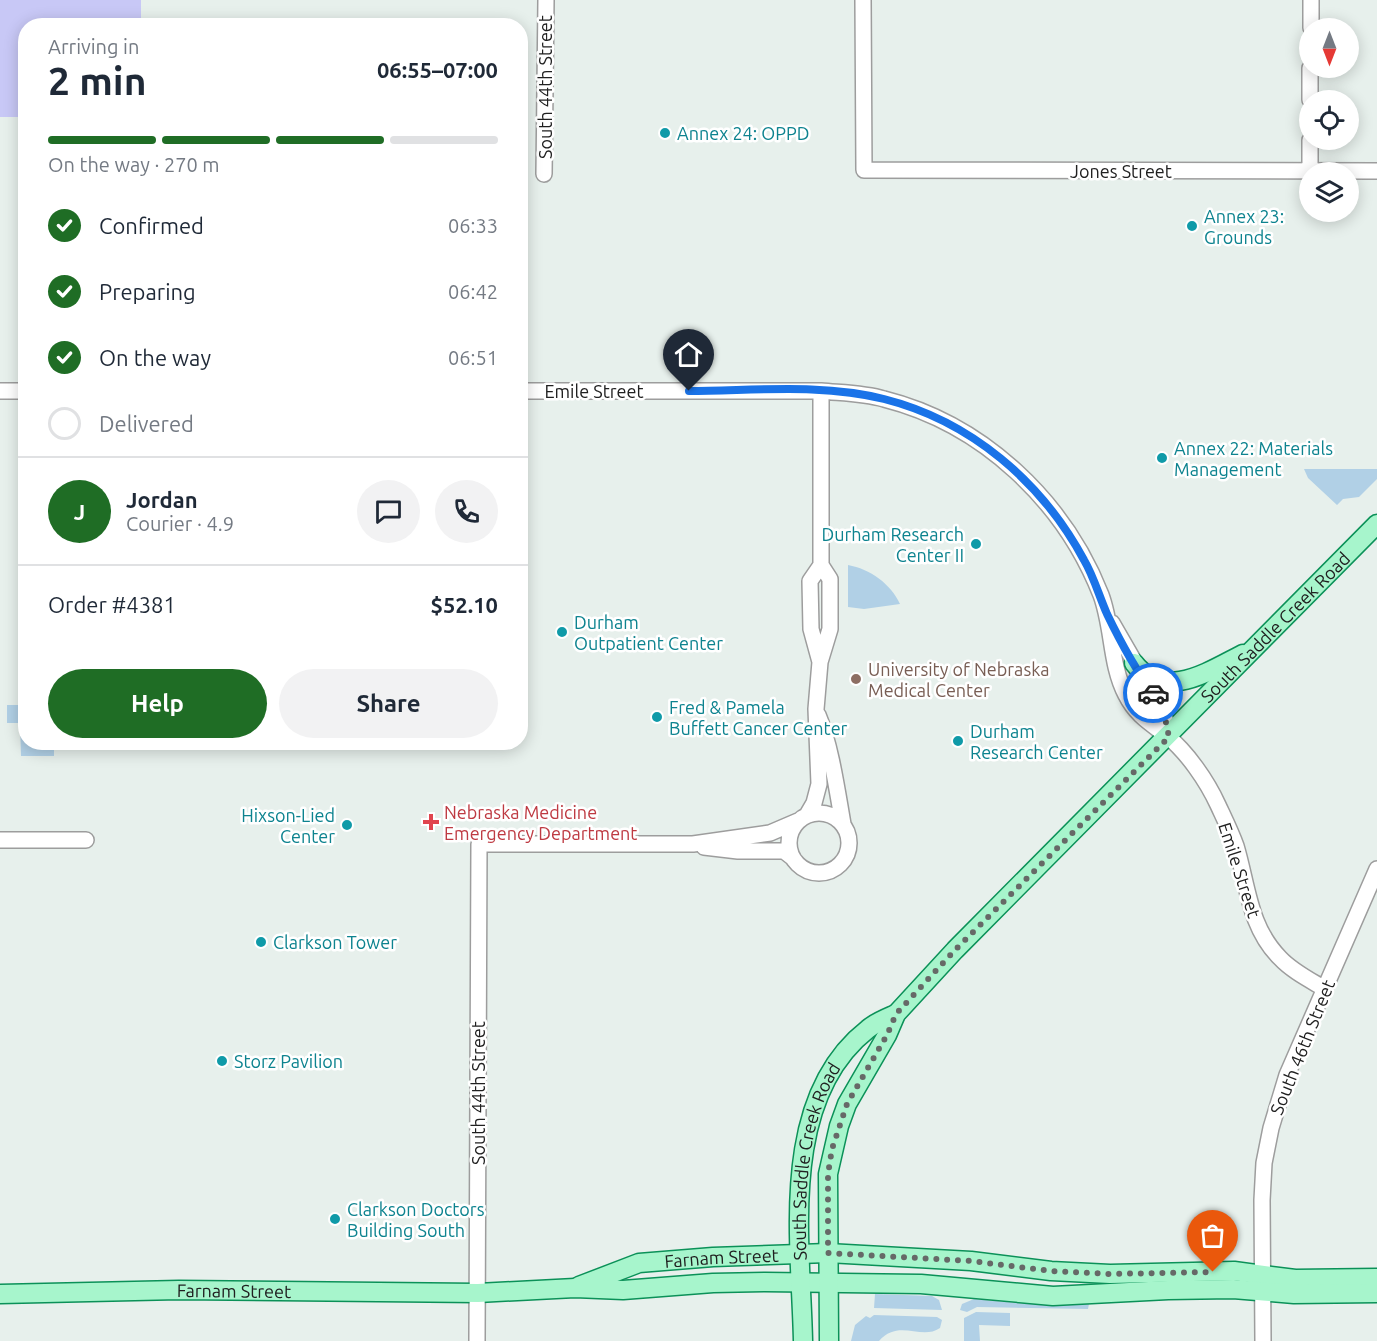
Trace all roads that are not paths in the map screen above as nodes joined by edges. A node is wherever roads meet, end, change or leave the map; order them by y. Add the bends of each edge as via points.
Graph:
1 (546, 0) edge
2 (863, 0) edge
3 (1311, 0) edge
4 (1311, 18) edge
5 (1299, 171) edge
6 (1359, 171) edge
7 (1377, 171) edge
8 (544, 174) dead end
9 (0, 391) edge
10 (18, 391) edge
11 (528, 391) edge
12 (821, 391) junction
13 (1377, 524) edge
14 (1107, 613) junction
15 (1255, 648) junction
16 (1134, 663) junction
17 (816, 709) junction
18 (1169, 737) junction
19 (802, 818) junction
20 (843, 824) junction
21 (0, 840) edge
22 (86, 840) dead end
23 (693, 844) junction
24 (793, 858) junction
25 (1377, 869) edge
26 (1325, 989) junction
27 (896, 1014) junction
28 (828, 1253) junction
29 (801, 1254) junction
30 (1377, 1278) edge
31 (802, 1282) junction
32 (829, 1282) junction
33 (1262, 1283) junction
34 (575, 1288) junction
35 (478, 1293) junction
36 (1377, 1293) edge
37 (0, 1294) edge
38 (477, 1341) edge
39 (803, 1341) edge
40 (829, 1341) edge
41 (1263, 1341) edge

1 - 8 street, South 44th Street
2 - 5 street, Jones Street via 864,170
3 - 4 street
6 - 7 street, Jones Street
9 - 10 street
11 - 12 street, Emile Street
12 - 14 street, Emile Street via 884,398 910,407 999,455 1058,518 1084,560
12 - 17 street via 821,565 830,579 830,629 820,662
13 - 15 main road, South Saddle Creek Road
14 - 16 street, Emile Street
14 - 18 street, Emile Street via 1125,694 1143,720
15 - 16 main road via 1197,676 1172,683 1148,677
15 - 18 main road, South Saddle Creek Road
16 - 18 street, Emile Street via 1164,713
17 - 19 street via 819,775 814,803
17 - 20 street via 828,738
18 - 26 street, Emile Street via 1213,794 1236,846 1250,910 1262,934 1280,958
18 - 27 main road, South Saddle Creek Road
19 - 20 street via 827,813
19 - 23 street via 770,833
19 - 24 street via 789,838
20 - 24 street via 850,843 837,868 818,873 808,871
21 - 22 street
23 - 24 street via 714,849 784,851
23 - 35 street, South 44th Street via 479,844
25 - 26 street, South 46th Street
26 - 33 street, South 46th Street via 1287,1074 1271,1128 1264,1172
27 - 28 main road, South Saddle Creek Road via 847,1104 832,1149 828,1174
27 - 29 main road, South Saddle Creek Road via 870,1027 843,1053 816,1104 802,1160
28 - 29 main road, Farnam Street
28 - 32 main road, South Saddle Creek Road
28 - 33 main road, Farnam Street via 971,1261 1063,1272 1234,1271
29 - 31 main road, South Saddle Creek Road
29 - 34 main road, Farnam Street via 639,1263
30 - 33 main road, Farnam Street
31 - 32 main road, Farnam Street
31 - 34 main road, Farnam Street via 622,1290
31 - 39 main road, South Saddle Creek Road
32 - 33 main road, Farnam Street via 921,1284 1053,1296
32 - 40 main road, South Saddle Creek Road
33 - 36 main road, Farnam Street via 1294,1294
33 - 41 street, South 46th Street
34 - 35 main road, Farnam Street
35 - 37 main road, Farnam Street via 179,1290
35 - 38 street, South 44th Street

